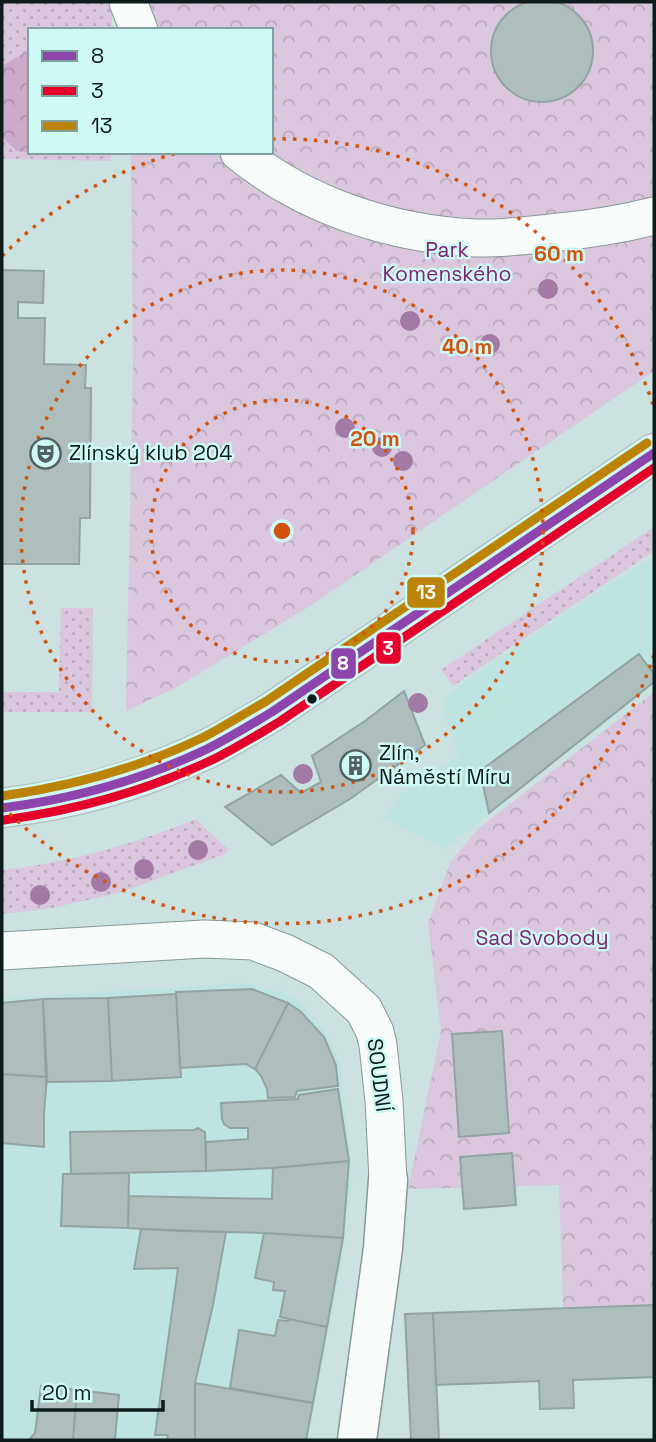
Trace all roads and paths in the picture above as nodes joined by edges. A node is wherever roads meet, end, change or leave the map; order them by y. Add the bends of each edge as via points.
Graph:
1 (128, 2) edge
2 (138, 28) edge
3 (242, 154) edge
4 (654, 216) edge
5 (654, 453) edge
6 (2, 808) edge
7 (2, 951) edge
8 (388, 1180) joint
9 (357, 1440) edge

1 - 2 street
3 - 4 street via 264,172 339,209 370,221 437,234 516,237 593,229
5 - 6 main road via 272,712 210,748 124,783
7 - 8 street, SOUDNÍ via 223,939 253,941 321,971 364,1010 375,1032
8 - 9 street, SOUDNÍ

